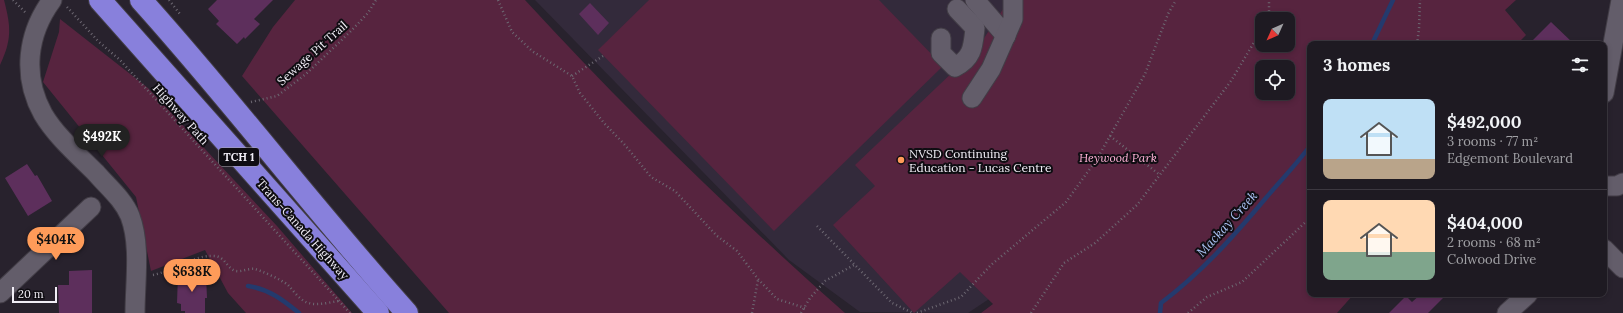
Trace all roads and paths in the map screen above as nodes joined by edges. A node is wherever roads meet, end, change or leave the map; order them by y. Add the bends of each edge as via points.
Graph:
1 (13, 0) edge
2 (100, 0) edge
3 (141, 0) edge
4 (376, 0) edge
5 (498, 0) edge
6 (974, 0) edge
7 (1013, 0) edge
8 (1176, 0) edge
9 (1269, 0) edge
10 (1420, 0) edge
11 (1620, 0) edge
12 (56, 2) edge
13 (957, 9) dead end
14 (1269, 12) edge
15 (28, 15) dead end
16 (1006, 36) junction
17 (941, 38) dead end
18 (1255, 41) edge
19 (1417, 41) edge
20 (603, 56) dead end
21 (572, 76) junction
22 (1607, 79) edge
23 (972, 98) dead end
24 (249, 102) dead end
25 (1110, 136) junction
26 (1160, 175) junction
27 (1623, 183) edge
28 (1607, 186) edge
29 (91, 207) dead end
30 (1307, 221) edge
31 (817, 226) dead end
32 (1607, 252) edge
33 (854, 264) junction
34 (1623, 268) edge
35 (135, 279) junction
36 (758, 279) junction
37 (0, 292) edge
38 (1525, 297) edge
39 (339, 301) junction
40 (805, 308) junction
41 (135, 313) edge
42 (350, 313) edge
43 (378, 313) edge
44 (407, 313) edge
45 (752, 313) edge
46 (801, 313) edge
47 (913, 313) edge
48 (917, 313) edge
49 (1032, 313) edge
50 (1188, 313) edge
51 (1507, 313) edge

1 - 15 path
2 - 43 highway, Trans-Canada Highway / TCH 1
3 - 44 highway, Trans-Canada Highway / TCH 1
4 - 24 path, Sewage Pit Trail via 368,13 306,74 277,96
5 - 21 path via 512,32 532,51
6 - 16 street
7 - 16 street via 1013,19
8 - 25 path via 1144,74
9 - 14 path
10 - 19 path
11 - 22 street
12 - 35 street via 36,27 29,55 30,80 44,115 120,199 130,216 135,241
12 - 39 path, Highway Path via 77,18 120,60
13 - 17 street via 975,28 973,49 963,63 955,67 941,53
16 - 23 street via 991,69
18 - 26 path via 1231,81
20 - 21 path
21 - 36 path via 580,93 651,177 674,191 717,236 737,251
25 - 26 path
25 - 48 path via 1098,159 1066,202 991,265 961,297
26 - 49 path via 1138,205 1096,243 1064,262
27 - 28 street
29 - 37 street
30 - 50 path via 1242,282 1207,297
31 - 33 path
32 - 34 street
33 - 40 path via 825,281
33 - 47 path via 892,303
35 - 39 path via 161,274 202,257 215,256 222,258 236,271 254,269 287,284 309,303
35 - 41 street
36 - 40 path via 777,299
36 - 45 path
38 - 51 street
39 - 42 path, Highway Path
40 - 46 path

